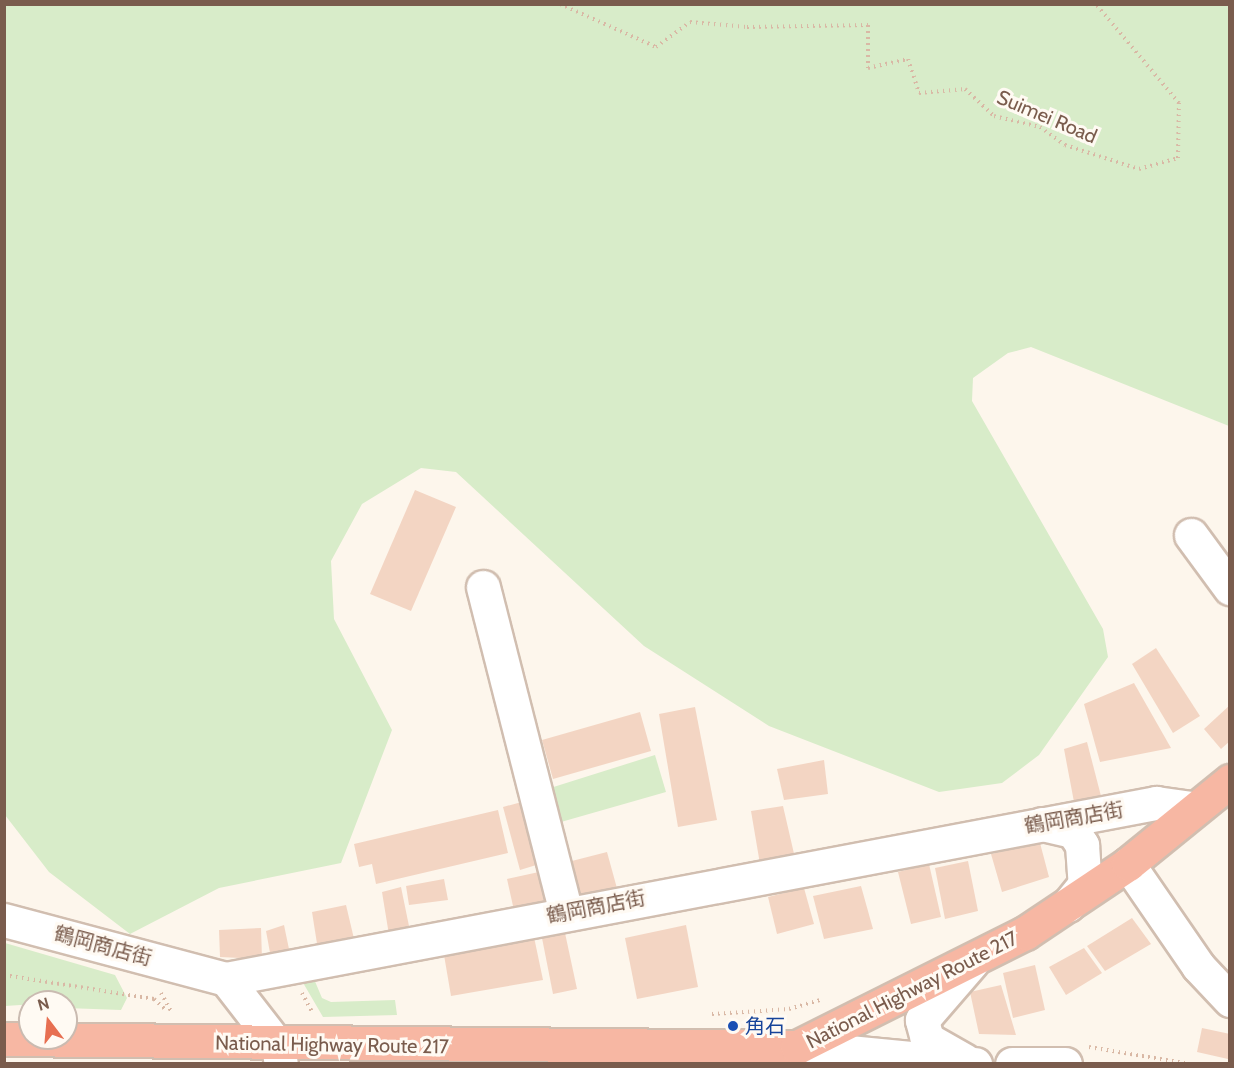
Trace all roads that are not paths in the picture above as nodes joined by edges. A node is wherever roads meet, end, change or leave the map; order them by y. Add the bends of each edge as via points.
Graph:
1 (1191, 535) dead end
2 (483, 587) dead end
3 (1230, 588) edge
4 (1230, 781) edge
5 (1192, 808) junction
6 (1042, 824) junction
7 (1128, 864) junction
8 (1068, 905) junction
9 (566, 912) junction
10 (4, 920) edge
11 (972, 963) junction
12 (226, 979) junction
13 (1230, 1000) edge
14 (4, 1039) edge
15 (797, 1047) junction
16 (279, 1055) edge
17 (1075, 1055) edge
18 (970, 1063) edge
19 (975, 1064) edge
20 (1012, 1064) edge

1 - 3 street
2 - 9 street
4 - 5 highway, National Highway Route 217
5 - 6 street, 鶴岡商店街 via 1156,803
5 - 7 highway, National Highway Route 217
6 - 8 street via 1073,831 1082,845 1085,884
6 - 9 street, 鶴岡商店街
7 - 8 highway, National Highway Route 217
7 - 13 street via 1198,966
8 - 11 highway, National Highway Route 217
9 - 12 street, 鶴岡商店街
10 - 12 street, 鶴岡商店街
11 - 15 highway, National Highway Route 217
11 - 18 street via 922,1020 927,1039
12 - 16 street
14 - 16 highway, National Highway Route 217
15 - 16 highway, National Highway Route 217
15 - 18 street
17 - 20 street
18 - 19 street

